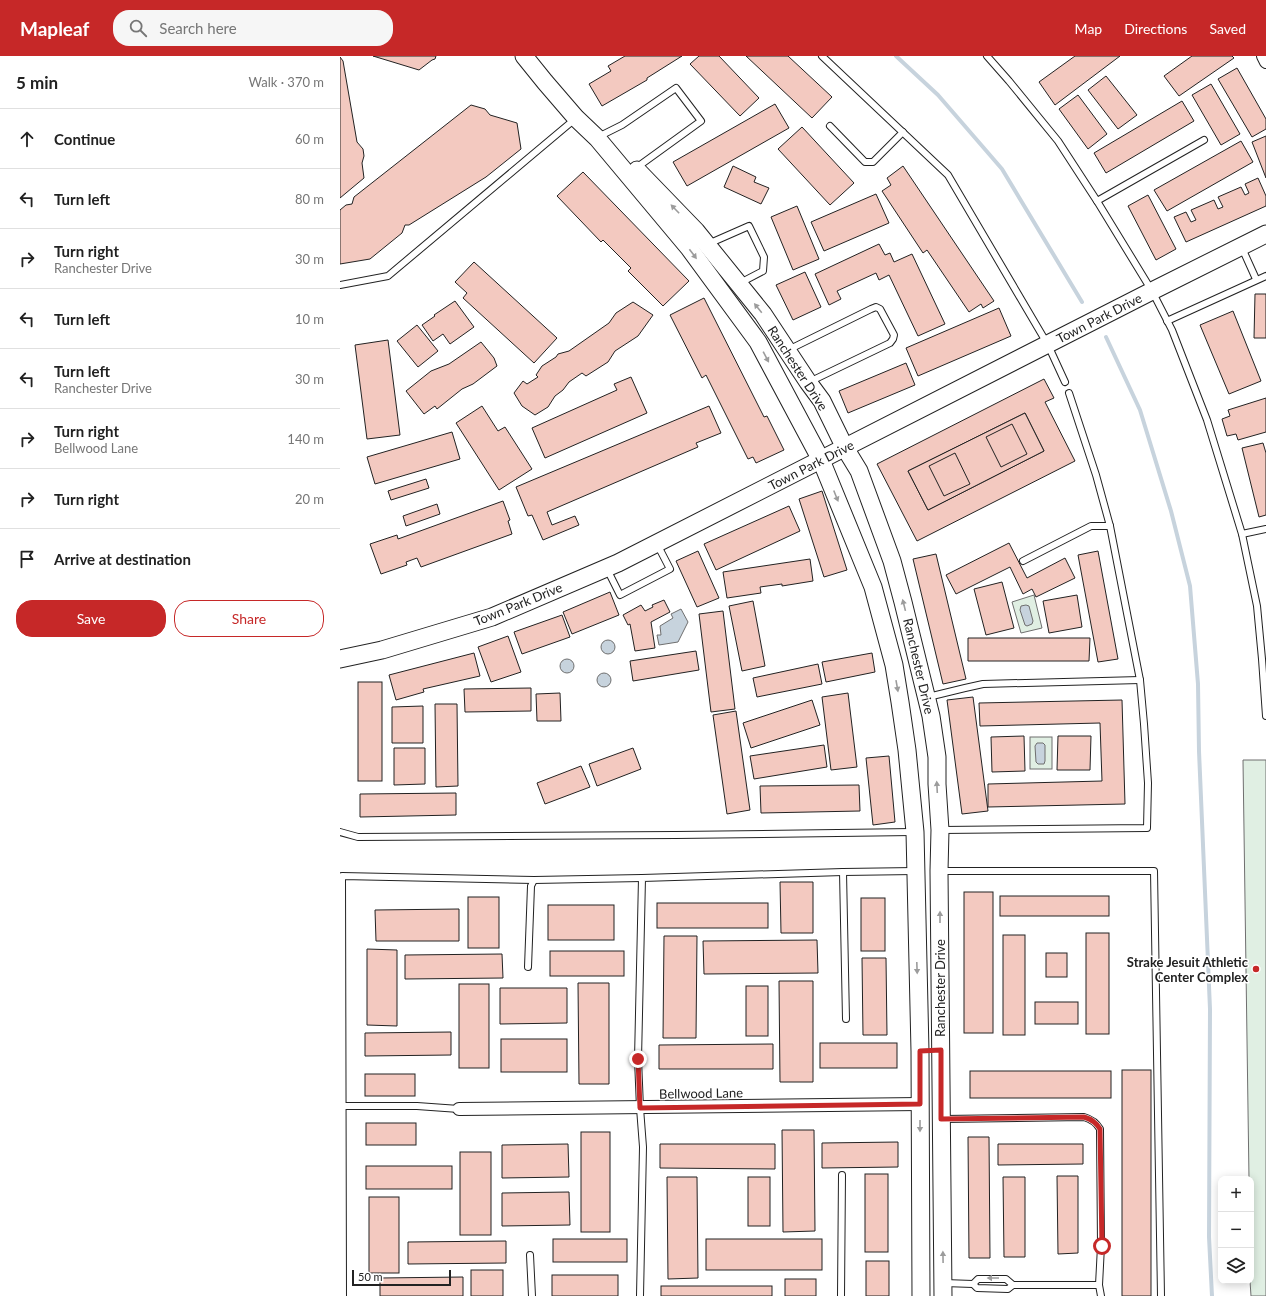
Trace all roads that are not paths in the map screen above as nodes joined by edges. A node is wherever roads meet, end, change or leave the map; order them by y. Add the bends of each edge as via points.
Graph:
1 (524, 56) edge
2 (822, 56) edge
3 (987, 56) edge
4 (1263, 56) edge
5 (1266, 62) edge
6 (576, 118) junction
7 (830, 126) dead end
8 (903, 132) junction
9 (597, 138) junction
10 (1204, 140) dead end
11 (635, 168) junction
12 (1098, 201) junction
13 (1266, 234) edge
14 (707, 245) junction
15 (1241, 246) junction
16 (1266, 276) edge
17 (1256, 279) junction
18 (735, 280) junction
19 (340, 285) edge
20 (718, 286) junction
21 (1152, 291) junction
22 (1168, 321) junction
23 (1048, 345) junction
24 (787, 350) junction
25 (808, 382) junction
26 (1065, 382) dead end
27 (1069, 393) dead end
28 (845, 448) junction
29 (821, 460) junction
30 (1110, 526) junction
31 (1266, 530) edge
32 (1242, 534) junction
33 (656, 544) junction
34 (1023, 561) dead end
35 (606, 568) junction
36 (340, 659) edge
37 (916, 659) junction
38 (894, 665) junction
39 (1140, 680) junction
40 (927, 698) junction
41 (1266, 716) edge
42 (940, 830) junction
43 (340, 832) edge
44 (915, 832) junction
45 (915, 871) junction
46 (939, 871) junction
47 (843, 872) junction
48 (642, 878) junction
49 (534, 880) junction
50 (528, 967) dead end
51 (846, 1019) dead end
52 (941, 1050) junction
53 (920, 1051) junction
54 (920, 1104) junction
55 (343, 1106) junction
56 (640, 1108) junction
57 (459, 1109) joint
58 (941, 1119) junction
59 (842, 1175) dead end
60 (530, 1255) dead end
61 (973, 1284) junction
62 (1013, 1284) junction
63 (1099, 1285) junction
64 (921, 1290) edge
65 (943, 1290) edge
66 (343, 1296) edge
67 (532, 1296) edge
68 (640, 1296) edge
69 (841, 1296) edge
70 (1101, 1296) edge
71 (1161, 1296) edge

1 - 6 street, Ranchester Drive
2 - 8 lane
3 - 12 lane via 1058,141
4 - 5 street
6 - 9 street, Ranchester Drive
6 - 19 lane via 388,276
7 - 8 lane via 865,162 873,162
8 - 23 lane via 948,175
9 - 11 street, Ranchester Drive
9 - 11 lane via 622,126 676,88 701,121
9 -> 20 street, Ranchester Drive
10 - 12 lane
14 -> 11 street, Ranchester Drive
12 - 21 lane
13 - 15 street, Town Park Drive
14 - 18 street, Ranchester Drive
14 - 18 lane via 749,226 764,257 763,271
15 - 17 lane
15 - 21 street, Town Park Drive
16 - 17 lane
17 - 22 lane
18 - 20 street
24 -> 18 street, Ranchester Drive via 763,314
20 -> 29 street, Ranchester Drive via 758,342
21 - 22 lane
21 - 23 street, Town Park Drive
22 - 32 lane via 1207,420
23 - 26 lane
23 - 28 street, Town Park Drive
24 - 25 street, Ranchester Drive
24 - 25 lane via 871,309 880,309 894,335 890,343
25 - 28 street, Ranchester Drive via 822,401
27 - 30 lane
28 - 29 street, Town Park Drive
37 -> 28 street, Ranchester Drive via 892,561 859,471
29 - 33 street, Town Park Drive
29 -> 38 street, Ranchester Drive via 873,587
30 - 34 lane via 1091,526
30 - 39 lane
31 - 32 lane
32 - 41 lane via 1257,606
33 - 35 street, Town Park Drive
33 - 35 lane via 670,570 620,594
35 - 36 street, Town Park Drive via 492,616 382,650
37 - 38 street
37 - 40 street, Ranchester Drive
38 -> 44 street, Ranchester Drive via 907,750
39 - 40 lane via 983,684
39 - 42 lane via 1147,775 1147,828
42 -> 40 street, Ranchester Drive via 937,757
42 - 46 street, Ranchester Drive
43 - 44 lane via 358,837
44 - 45 street, Ranchester Drive
45 - 46 street
45 - 47 lane
45 -> 53 street, Ranchester Drive
52 -> 46 street, Ranchester Drive
46 - 71 lane via 1154,871
47 - 48 lane
47 - 51 lane
48 - 49 lane
48 - 56 lane via 638,1059
49 - 50 lane via 531,886
49 - 55 lane via 342,876
52 - 53 street
52 - 58 street, Ranchester Drive
53 - 54 street, Ranchester Drive
54 - 56 street, Bellwood Lane
54 -> 64 street, Ranchester Drive
55 - 57 lane
55 - 66 lane
56 - 57 street, Bellwood Lane
56 - 68 lane via 644,1147
58 - 63 lane via 1084,1117 1096,1124 1100,1129 1102,1246
65 -> 58 street, Ranchester Drive
59 - 69 lane
60 - 67 lane
62 -> 61 lane via 1006,1279 978,1279
61 - 62 lane via 977,1288 1008,1289
61 - 65 lane
62 - 63 lane
63 - 70 lane
64 - 65 street

